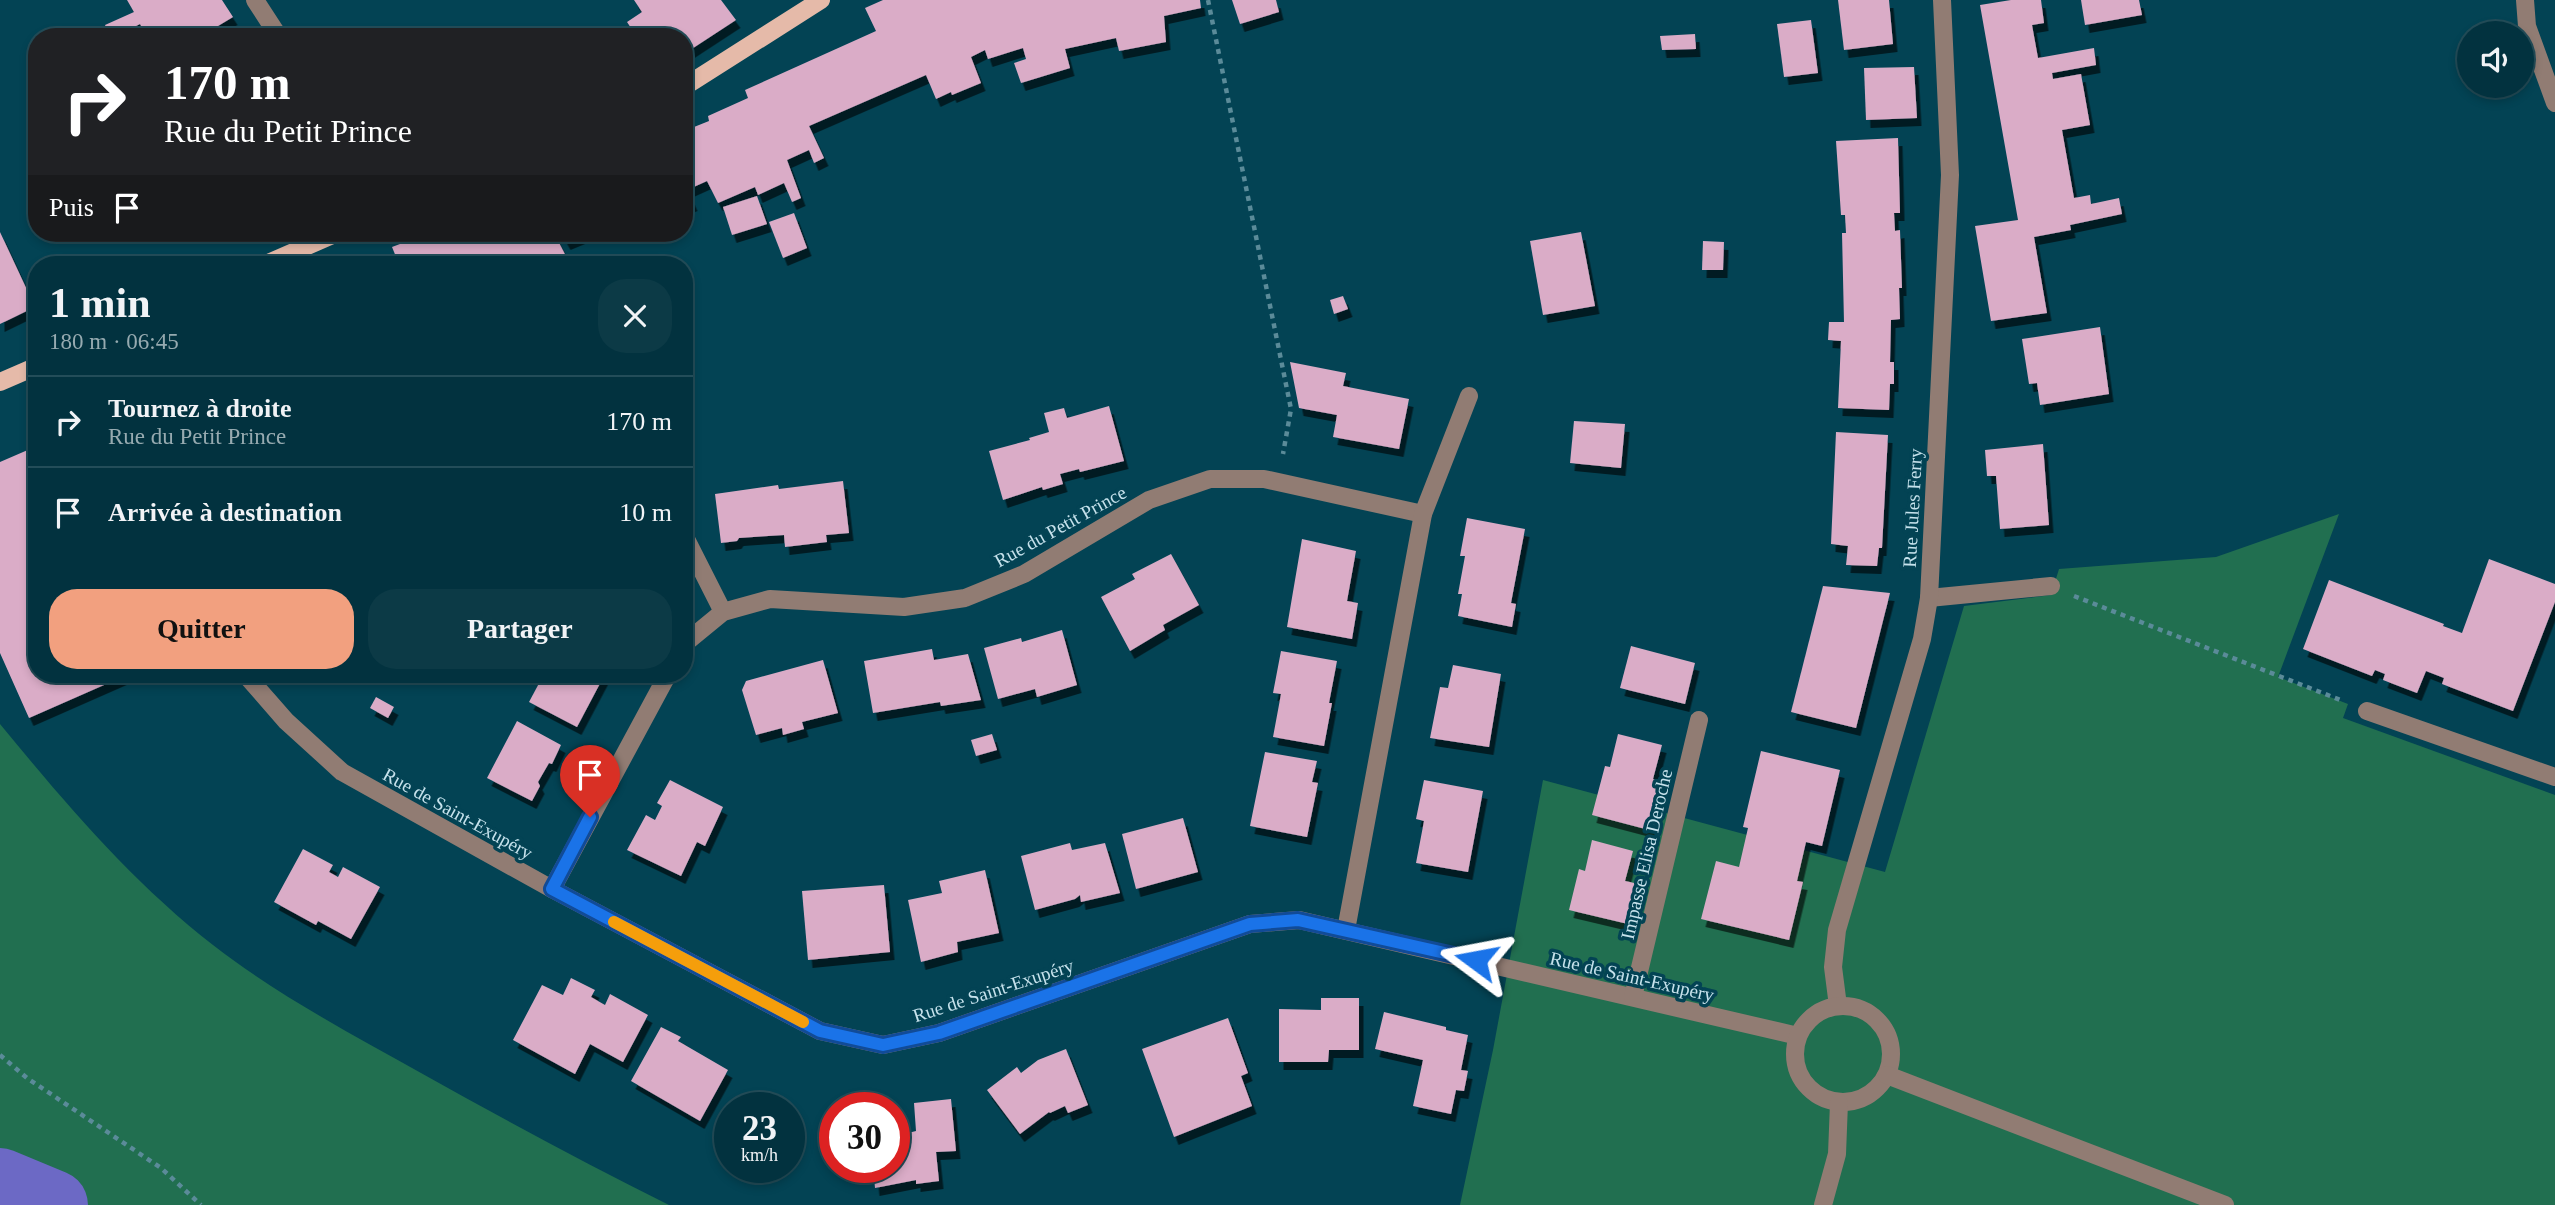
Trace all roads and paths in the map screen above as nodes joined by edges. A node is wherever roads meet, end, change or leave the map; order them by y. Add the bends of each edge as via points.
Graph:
1 (255, 0) edge
2 (821, 0) edge
3 (1208, 0) edge
4 (1942, 0) edge
5 (2525, 0) edge
6 (273, 28) edge
7 (693, 81) edge
8 (2555, 103) edge
9 (316, 242) edge
10 (284, 256) edge
11 (28, 370) edge
12 (0, 382) edge
13 (1469, 396) dead end
14 (1279, 482) junction
15 (1423, 514) junction
16 (693, 553) edge
17 (2051, 586) joint
18 (1929, 598) junction
19 (723, 612) junction
20 (693, 637) edge
21 (253, 683) edge
22 (663, 683) edge
23 (2367, 711) joint
24 (1699, 720) dead end
25 (2555, 777) edge
26 (552, 889) junction
27 (1346, 930) junction
28 (1633, 997) junction
29 (1838, 1006) junction
30 (1798, 1036) junction
31 (0, 1055) edge
32 (1887, 1075) junction
33 (1839, 1103) junction
34 (201, 1205) edge
35 (1823, 1205) edge
36 (2225, 1205) edge

1 - 6 street
2 - 7 main road
3 - 14 path via 1291,409
4 - 18 street, Rue Jules Ferry via 1950,175
5 - 8 street via 2527,26
9 - 10 main road
11 - 12 main road
13 - 15 street
14 - 15 street, Rue du Petit Prince
14 - 19 street, Rue du Petit Prince via 1210,480 1149,500 1024,574 965,598 904,607 770,599
15 - 27 street
16 - 19 street
17 - 18 street
17 - 23 path
18 - 29 street, Rue Jules Ferry via 1922,639 1837,930 1833,967
19 - 20 street, Rue du Petit Prince
21 - 26 street, Rue de Saint-Exupéry via 342,772
22 - 26 street
23 - 25 street
24 - 28 street, Impasse Elisa Deroche
26 - 27 street, Rue de Saint-Exupéry via 820,1031 883,1045 939,1033 1250,924 1298,920
27 - 28 street, Rue de Saint-Exupéry
28 - 30 street, Rue de Saint-Exupéry
29 - 30 street via 1822,1011
29 - 32 street via 1855,1007 1882,1026 1892,1059
30 - 33 street via 1798,1072 1807,1087
31 - 34 path via 27,1079 161,1168
32 - 33 street via 1859,1100
32 - 36 street
33 - 35 street via 1837,1154

